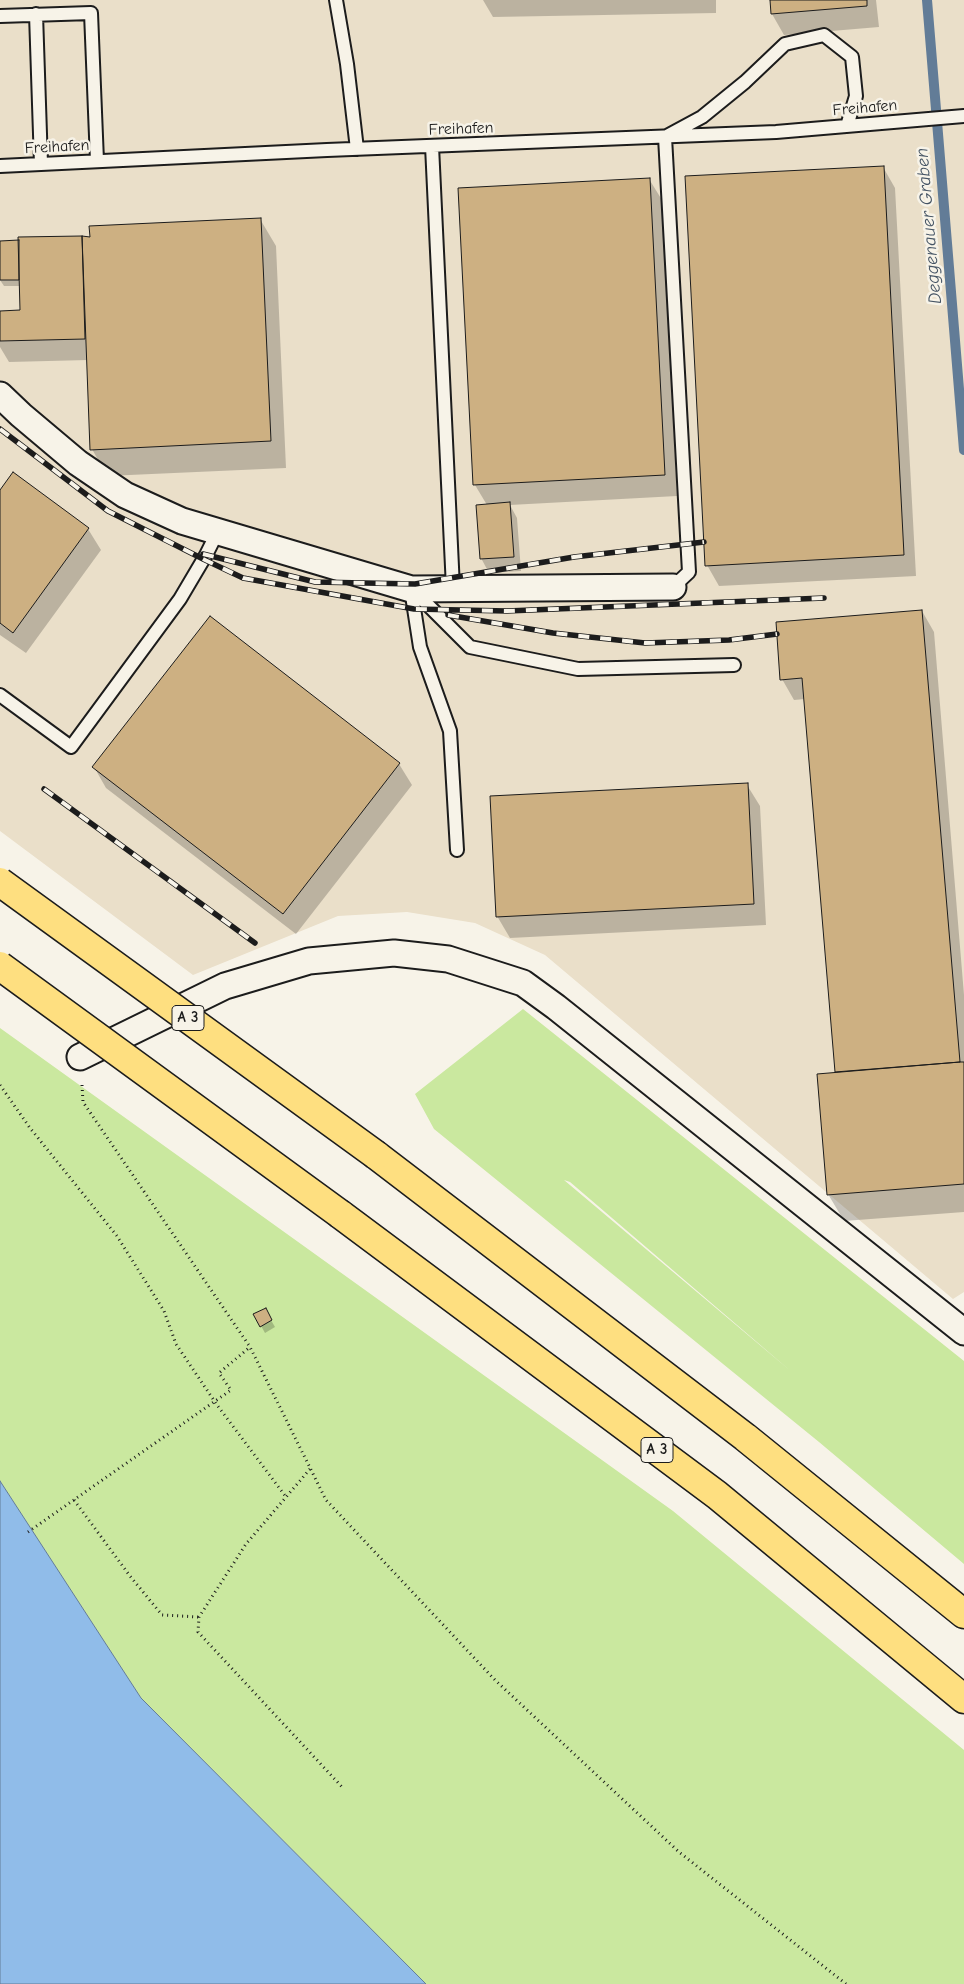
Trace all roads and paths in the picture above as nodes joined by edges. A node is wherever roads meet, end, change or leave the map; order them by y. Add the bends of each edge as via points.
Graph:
1 (336, 0) edge
2 (36, 14) junction
3 (0, 16) edge
4 (964, 116) edge
5 (846, 126) junction
6 (666, 137) junction
7 (432, 146) junction
8 (358, 149) junction
9 (97, 161) junction
10 (41, 164) junction
11 (0, 166) edge
12 (0, 394) edge
13 (218, 531) junction
14 (673, 587) joint
15 (453, 588) junction
16 (411, 589) junction
17 (734, 665) dead end
18 (0, 695) edge
19 (457, 850) dead end
20 (0, 882) edge
21 (0, 966) edge
22 (80, 1056) joint
23 (0, 1085) edge
24 (964, 1332) edge
25 (250, 1348) junction
26 (214, 1401) junction
27 (310, 1469) junction
28 (286, 1497) junction
29 (74, 1500) junction
30 (28, 1532) dead end
31 (964, 1614) edge
32 (199, 1617) junction
33 (964, 1699) edge
34 (343, 1788) dead end
35 (846, 1984) edge

1 - 8 lane
2 - 3 lane
2 - 9 lane via 91,13
2 - 10 lane
4 - 5 lane, Freihafen
5 - 6 lane, Freihafen
5 - 6 lane via 856,96 852,57 824,35 785,44 702,117
6 - 7 lane, Freihafen
6 - 14 lane via 689,572
7 - 8 lane, Freihafen
7 - 15 lane
8 - 9 lane, Freihafen
9 - 10 lane, Freihafen
10 - 11 lane, Freihafen
12 - 13 street via 78,463 124,495 182,521
13 - 16 street
13 - 18 lane via 180,599 71,747
14 - 15 street
15 - 16 street
16 - 17 lane via 470,647 578,669
16 - 19 lane via 420,646 450,732
20 - 31 highway, A 3, bridge via 376,1155 745,1437
21 - 33 highway, A 3, bridge via 717,1495
22 - 24 street via 224,986 309,961 394,953 448,959 523,983
22 - 25 path via 83,1102
23 - 26 path via 30,1128 117,1236 164,1311 176,1344
25 - 26 path via 219,1372 231,1390
25 - 27 path
26 - 28 path
26 - 29 path
27 - 28 path
27 - 35 path via 326,1500 495,1680 679,1852
28 - 32 path via 246,1544
29 - 30 path
29 - 32 path via 162,1615
32 - 34 path via 198,1632

